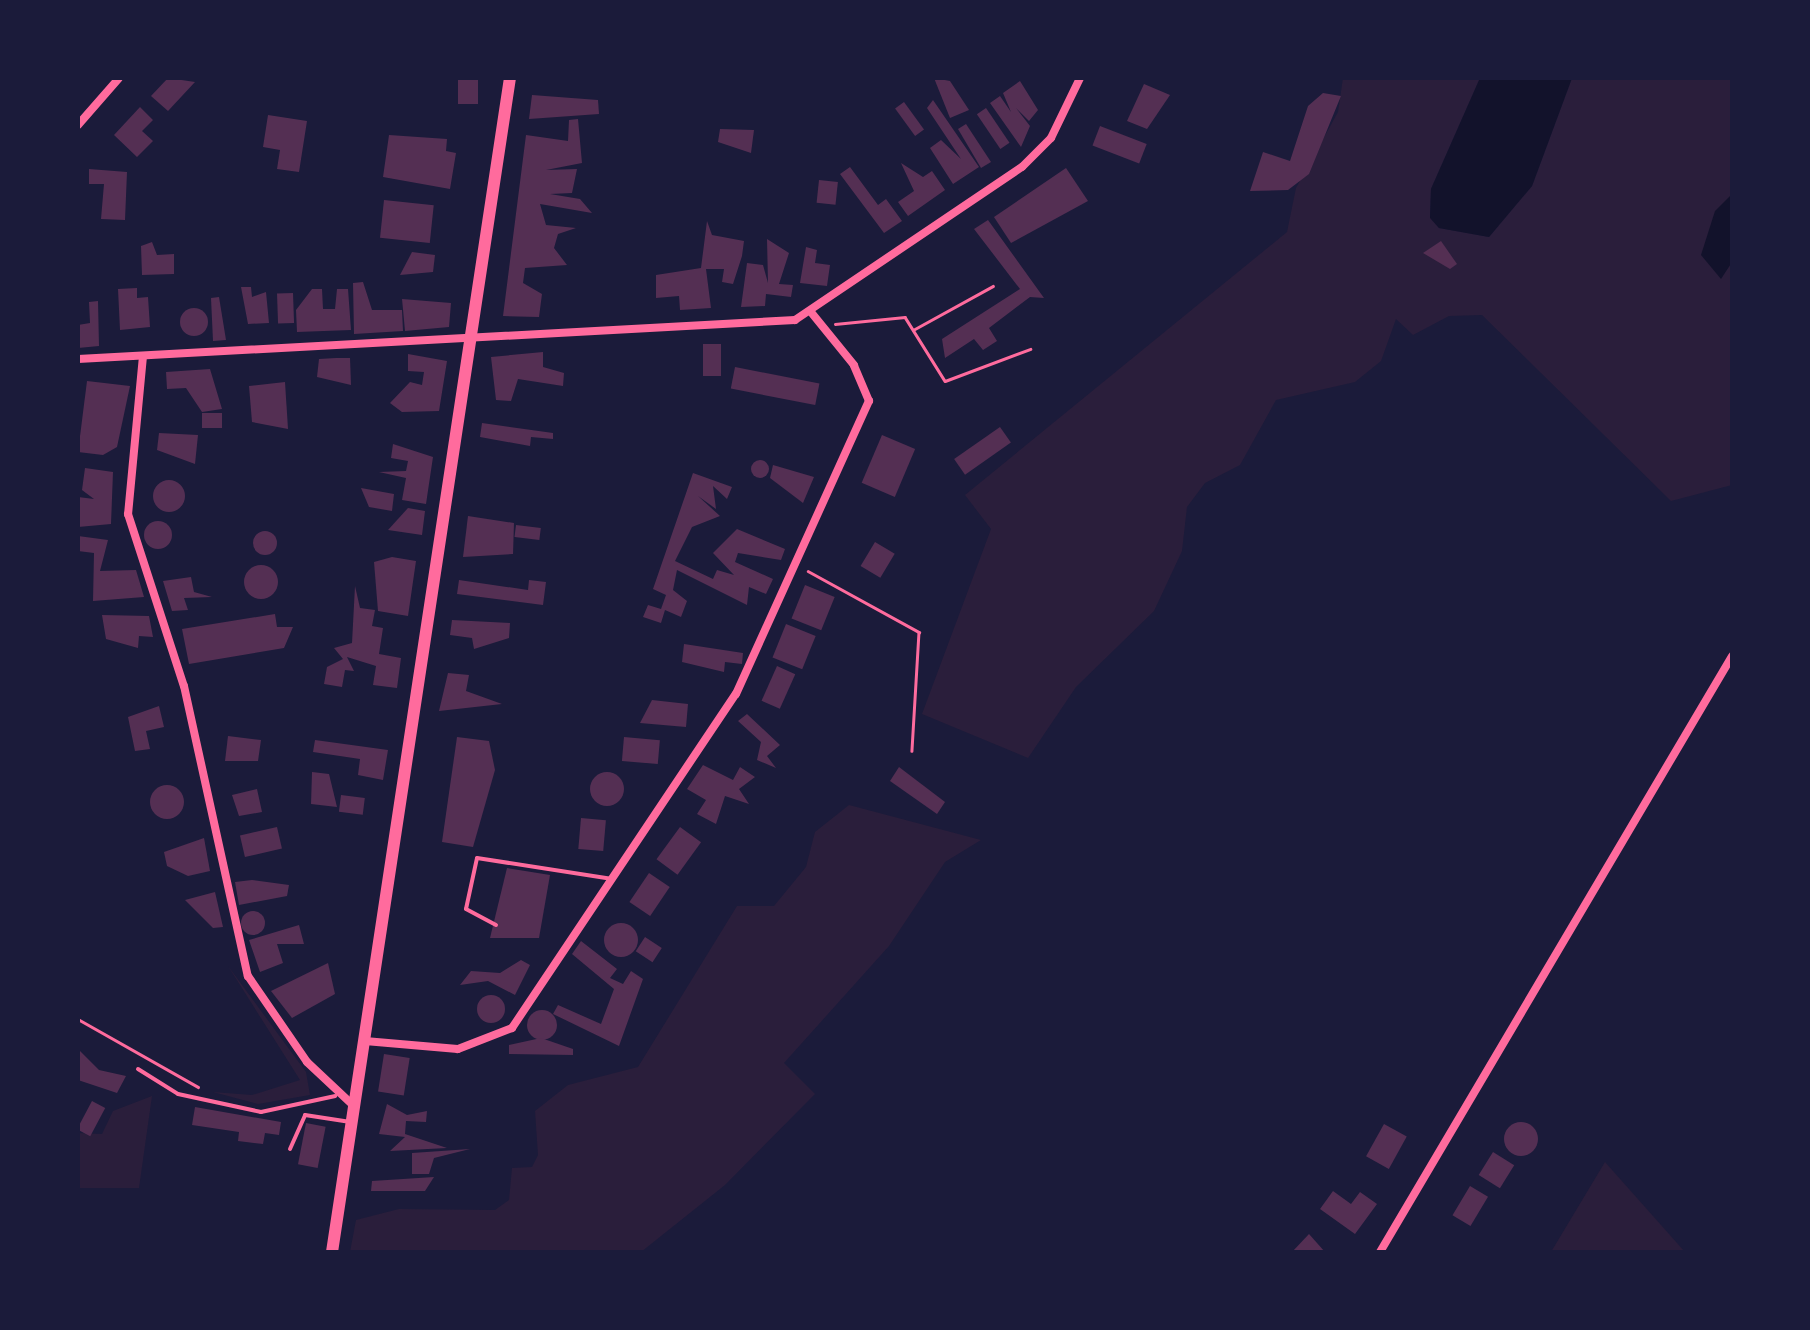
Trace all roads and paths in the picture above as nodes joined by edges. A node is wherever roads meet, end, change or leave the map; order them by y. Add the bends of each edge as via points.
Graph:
1 (119, 78) edge
2 (510, 78) edge
3 (1080, 78) edge
4 (78, 126) edge
5 (992, 286) dead end
6 (812, 312) junction
7 (825, 328) junction
8 (912, 331) junction
9 (470, 339) junction
10 (1030, 349) dead end
11 (143, 356) junction
12 (78, 359) edge
13 (797, 567) junction
14 (1732, 656) edge
15 (912, 751) dead end
16 (612, 879) junction
17 (496, 926) dead end
18 (78, 1018) edge
19 (365, 1040) junction
20 (138, 1070) dead end
21 (335, 1096) junction
22 (230, 1105) junction
23 (355, 1107) junction
24 (353, 1122) junction
25 (290, 1149) dead end
26 (332, 1252) edge
27 (1380, 1252) edge

1 - 4 street
2 - 9 main road
3 - 6 street via 1051,138 1022,167
5 - 8 path
6 - 7 street
6 - 9 street via 752,326
7 - 8 path via 905,317
7 - 13 street via 869,402
8 - 10 path via 945,381
9 - 11 street
9 - 19 main road
11 - 12 street
11 - 21 street via 127,491 132,534 184,686 248,976
13 - 15 path via 919,632
13 - 16 street via 736,694
14 - 27 street
16 - 17 lane via 478,858 466,910
16 - 19 street via 512,1028 492,1042 458,1049
18 - 22 path
19 - 23 main road
20 - 22 lane via 178,1094
21 - 22 lane via 261,1112
21 - 23 street
23 - 24 main road
24 - 25 lane via 305,1115
24 - 26 main road

